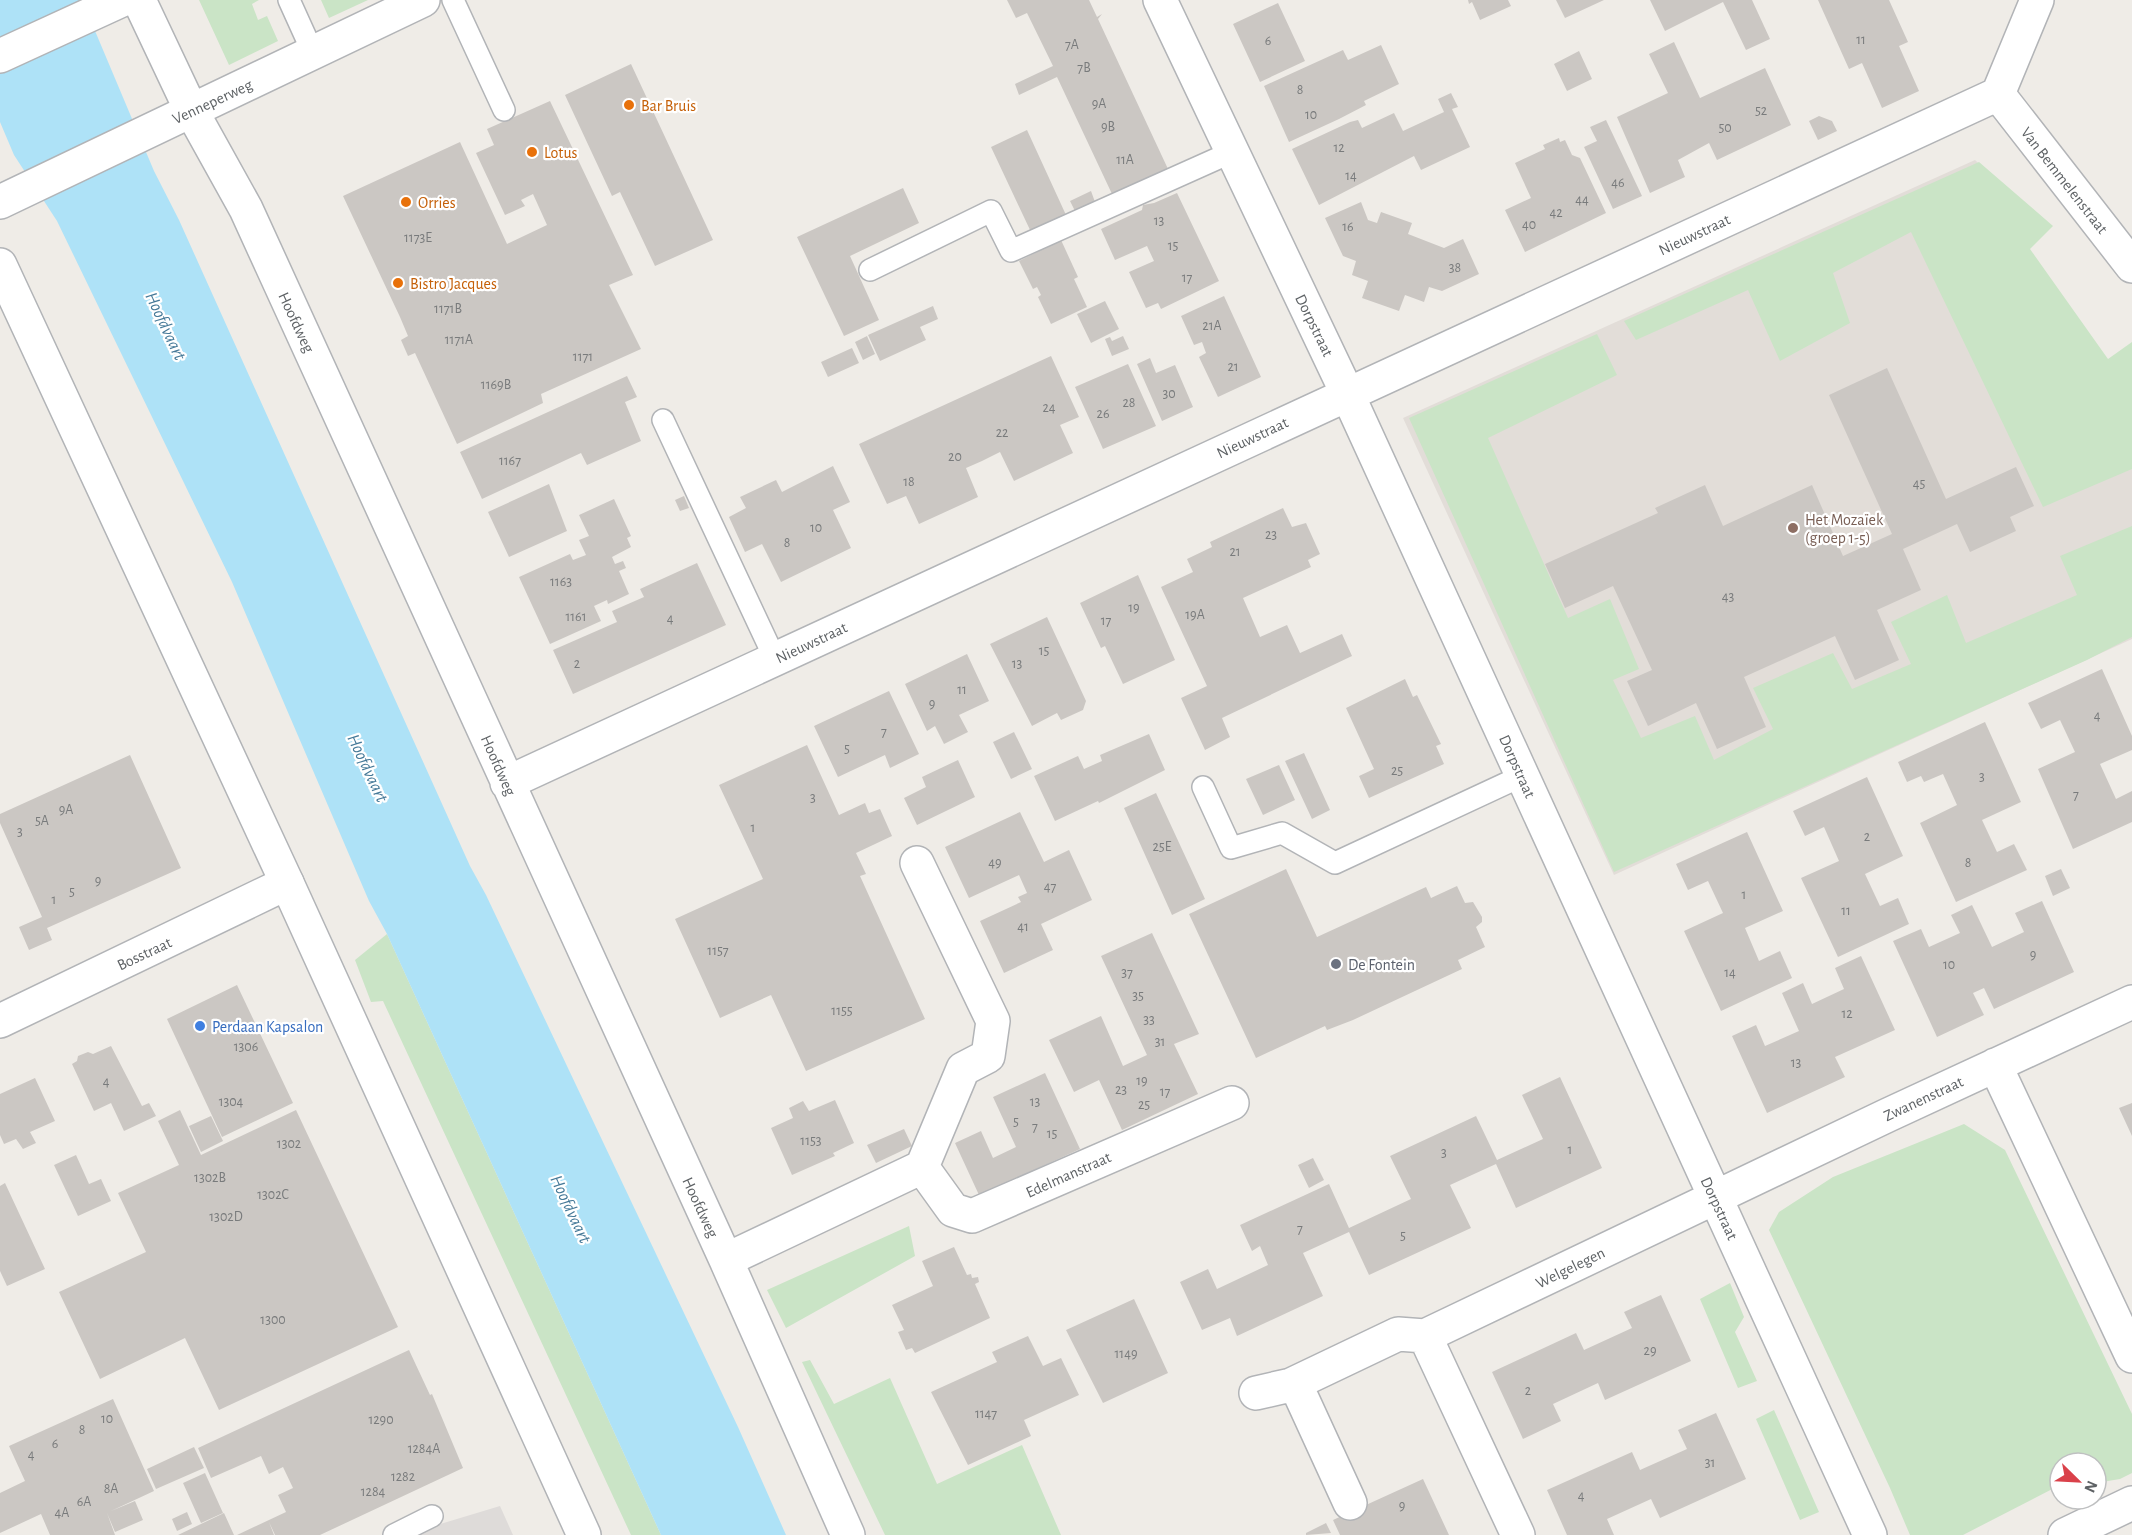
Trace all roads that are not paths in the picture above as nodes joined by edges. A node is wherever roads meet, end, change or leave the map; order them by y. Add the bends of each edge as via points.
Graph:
1 (139, 0) edge
2 (289, 0) edge
3 (423, 0) edge
4 (453, 0) edge
5 (1160, 0) edge
6 (2037, 0) edge
7 (111, 5) edge
8 (313, 53) junction
9 (0, 56) edge
10 (1998, 94) junction
11 (504, 110) dead end
12 (191, 111) junction
13 (1232, 152) junction
14 (14, 195) edge
15 (0, 265) edge
16 (2132, 266) edge
17 (870, 270) dead end
18 (1347, 393) junction
19 (663, 420) dead end
20 (775, 659) junction
21 (1522, 776) junction
22 (507, 783) junction
23 (1203, 787) dead end
24 (917, 863) dead end
25 (288, 884) junction
26 (2132, 1002) edge
27 (0, 1021) edge
28 (1995, 1065) junction
29 (1232, 1103) dead end
30 (921, 1167) junction
31 (1715, 1197) junction
32 (726, 1260) junction
33 (1425, 1336) junction
34 (2132, 1356) edge
35 (1295, 1383) junction
36 (1256, 1393) dead end
37 (1350, 1503) dead end
38 (2132, 1503) edge
39 (432, 1516) dead end
40 (394, 1535) edge
41 (584, 1535) edge
42 (848, 1535) edge
43 (1518, 1535) edge
44 (1870, 1535) edge
45 (2065, 1535) edge

1 - 12 street, Hoofdweg
2 - 8 lane
3 - 8 street, Venneperweg
4 - 11 lane
5 - 13 street, Dorpstraat
6 - 10 street
7 - 9 street
8 - 12 street, Venneperweg
10 - 16 street, Van Bemmelenstraat
10 - 18 street, Nieuwstraat
12 - 14 street, Venneperweg
12 - 22 street, Hoofdweg via 246,209
13 - 17 lane via 1011,251 991,211
13 - 18 street, Dorpstraat
15 - 25 street
18 - 20 street, Nieuwstraat
18 - 21 street, Dorpstraat
19 - 20 lane
20 - 22 street, Nieuwstraat
21 - 23 lane via 1335,862 1282,833 1231,848
21 - 31 street, Dorpstraat
22 - 32 street, Hoofdweg
24 - 30 street via 993,1021 988,1056 963,1069
25 - 27 street, Bosstraat
25 - 41 street
26 - 28 street, Zwanenstraat
28 - 31 street, Zwanenstraat
28 - 34 street
29 - 30 street, Edelmanstraat via 972,1216 953,1210
30 - 32 street
31 - 33 street, Welgelegen
31 - 44 street, Dorpstraat
32 - 42 street, Hoofdweg
33 - 35 street, Welgelegen via 1398,1334
33 - 43 street
35 - 36 street, Welgelegen
35 - 37 street
38 - 45 street
39 - 40 lane

